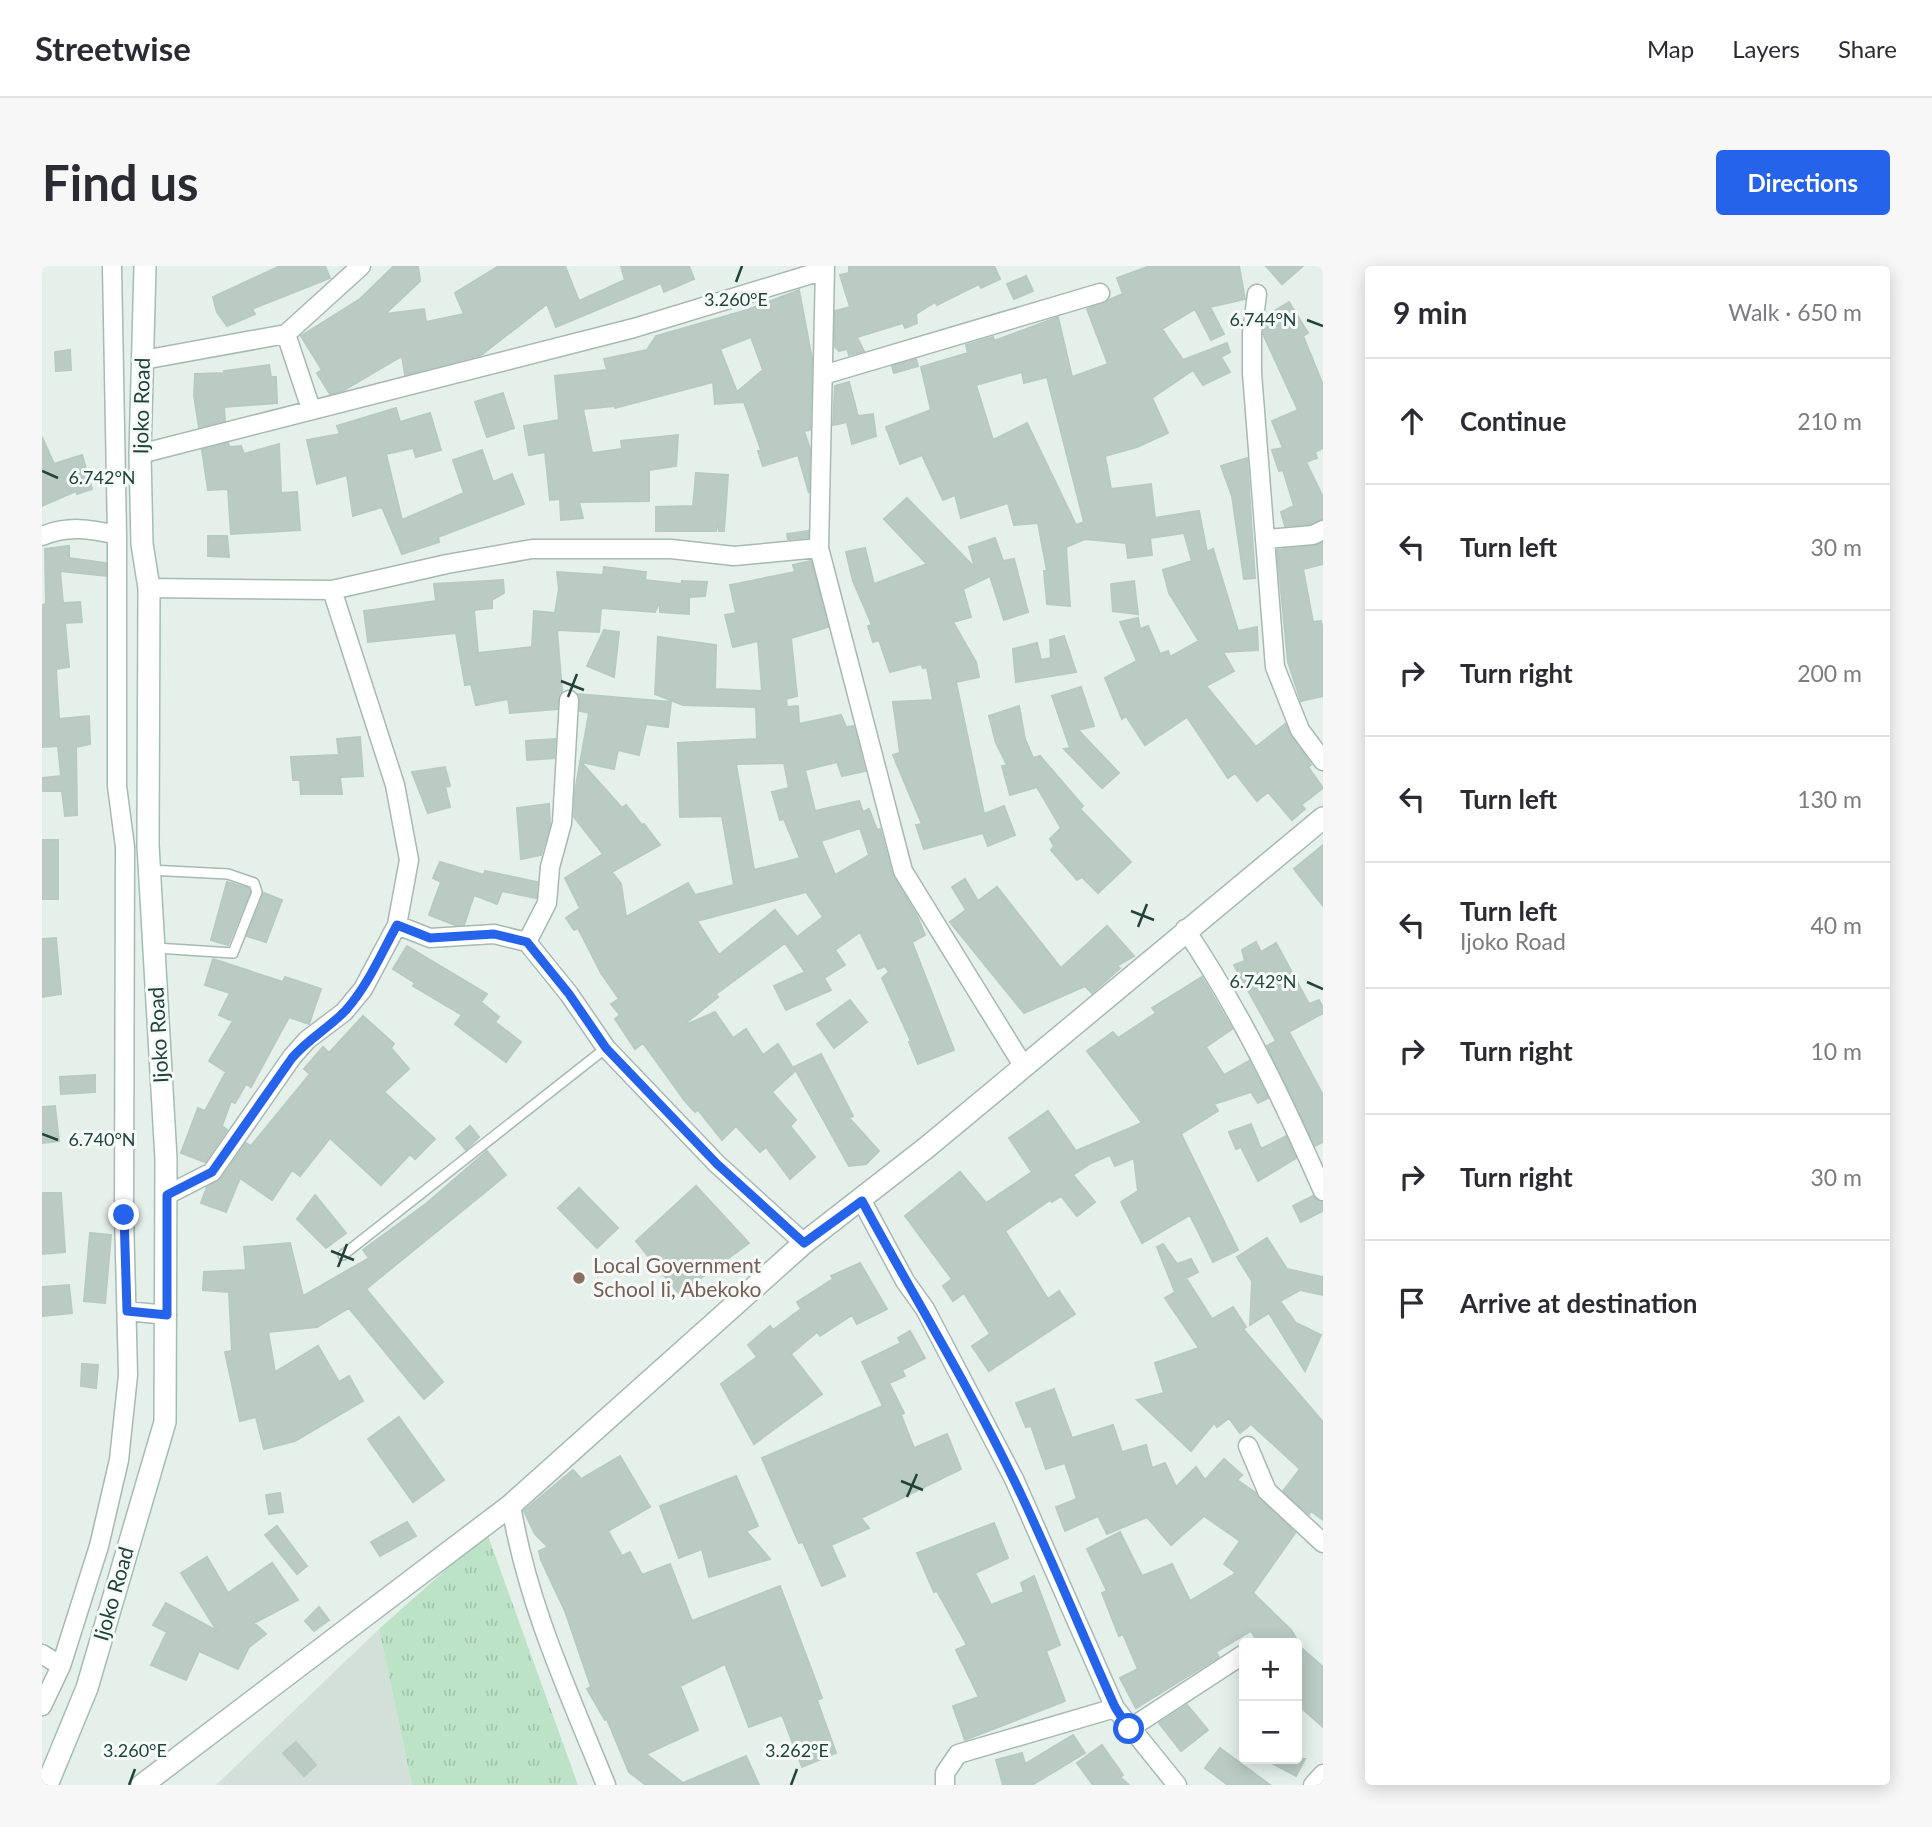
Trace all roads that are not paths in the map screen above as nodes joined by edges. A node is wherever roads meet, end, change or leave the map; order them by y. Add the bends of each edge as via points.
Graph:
1 (112, 266) edge
2 (145, 266) edge
3 (362, 266) edge
4 (825, 268) edge
5 (1100, 293) dead end
6 (1257, 293) dead end
7 (286, 334) junction
8 (143, 359) junction
9 (823, 375) junction
10 (312, 409) junction
11 (140, 454) junction
12 (1323, 530) edge
13 (117, 535) junction
14 (42, 536) edge
15 (1267, 539) junction
16 (819, 548) junction
17 (149, 588) junction
18 (332, 590) junction
19 (569, 700) dead end
20 (1323, 761) edge
21 (1323, 818) edge
22 (149, 870) junction
23 (397, 925) junction
24 (1185, 929) junction
25 (527, 942) junction
26 (154, 948) junction
27 (606, 1048) junction
28 (1024, 1067) junction
29 (1323, 1191) edge
30 (167, 1195) junction
31 (862, 1201) junction
32 (804, 1243) junction
33 (343, 1255) dead end
34 (127, 1311) junction
35 (167, 1315) junction
36 (1248, 1446) dead end
37 (511, 1505) junction
38 (1323, 1543) edge
39 (42, 1654) edge
40 (1239, 1657) edge
41 (61, 1666) junction
42 (42, 1706) edge
43 (1115, 1707) junction
44 (1129, 1729) junction
45 (1323, 1774) edge
46 (47, 1785) edge
47 (142, 1785) edge
48 (606, 1785) edge
49 (945, 1785) edge
50 (1177, 1785) edge
51 (1313, 1785) edge

1 - 13 street
2 - 8 main road, Ijoko Road
3 - 7 street
4 - 9 street
4 - 10 street via 634,328
5 - 9 street
6 - 15 street via 1252,373
7 - 8 street
7 - 10 street
8 - 11 main road, Ijoko Road
9 - 16 street
10 - 11 street
11 - 17 main road, Ijoko Road via 142,544
12 - 15 street
13 - 14 street via 78,527
13 - 34 street via 117,786 125,847
15 - 20 street via 1275,667 1300,730
16 - 18 street via 734,556 671,549 532,549
16 - 28 street via 903,871
17 - 18 street
17 - 22 main road, Ijoko Road
18 - 23 street via 395,785 409,859
19 - 25 street via 562,823 550,867 547,903
21 - 24 main road
22 - 26 main road, Ijoko Road
22 - 26 lane via 228,874 254,883 257,892 233,953
23 - 25 street via 430,938 494,934
23 - 30 street via 363,989 292,1058 212,1172
24 - 28 main road
24 - 29 street via 1255,1046
25 - 27 street
26 - 30 main road, Ijoko Road
27 - 32 street via 717,1164
27 - 33 lane
28 - 31 main road
30 - 35 main road, Ijoko Road
31 - 32 main road
31 - 43 street via 1014,1479
32 - 37 main road
34 - 35 street
34 - 41 street via 128,1375 119,1460 99,1546
35 - 46 main road, Ijoko Road via 165,1422 88,1688
36 - 38 street via 1267,1491
37 - 47 main road
37 - 48 street via 536,1610
39 - 41 street
40 - 44 street
41 - 42 street
43 - 44 street
43 - 49 street via 958,1754 949,1763
44 - 50 street
45 - 51 street

